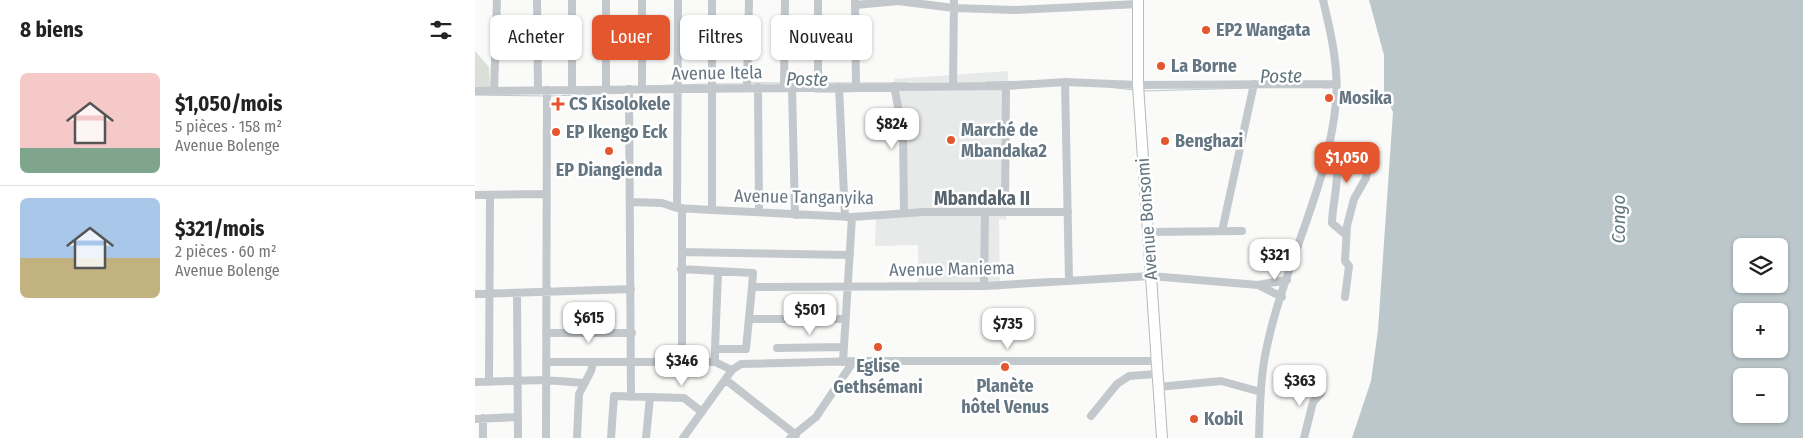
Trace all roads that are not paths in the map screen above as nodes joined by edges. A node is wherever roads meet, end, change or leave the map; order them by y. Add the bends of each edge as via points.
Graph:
1 (497, 0) edge
2 (537, 0) edge
3 (572, 0) edge
4 (606, 0) edge
5 (642, 0) edge
6 (678, 0) edge
7 (712, 0) edge
8 (749, 0) edge
9 (785, 0) edge
10 (818, 0) edge
11 (1323, 0) edge
12 (898, 1) edge
13 (855, 2) edge
14 (1138, 2) edge
15 (954, 4) edge
16 (1065, 82) junction
17 (1254, 84) junction
18 (1336, 84) junction
19 (1138, 85) junction
20 (839, 86) junction
21 (856, 86) junction
22 (894, 86) junction
23 (1006, 86) junction
24 (711, 87) junction
25 (747, 87) junction
26 (759, 87) junction
27 (788, 87) junction
28 (818, 87) junction
29 (953, 87) junction
30 (677, 88) junction
31 (606, 89) junction
32 (629, 89) junction
33 (642, 89) junction
34 (547, 90) junction
35 (572, 90) junction
36 (475, 91) edge
37 (494, 91) junction
38 (538, 91) junction
39 (1329, 148) junction
40 (1370, 156) dead end
41 (545, 194) junction
42 (475, 196) edge
43 (490, 196) junction
44 (631, 202) junction
45 (679, 208) junction
46 (712, 210) junction
47 (759, 211) junction
48 (1005, 211) junction
49 (903, 212) junction
50 (985, 212) junction
51 (1068, 212) junction
52 (795, 215) junction
53 (849, 217) junction
54 (1222, 231) junction
55 (1148, 232) junction
56 (1242, 232) dead end
57 (1346, 235) junction
58 (682, 252) junction
59 (850, 255) junction
60 (681, 270) junction
61 (718, 272) junction
62 (1151, 276) junction
63 (1069, 280) junction
64 (1287, 280) junction
65 (847, 285) junction
66 (1258, 285) junction
67 (984, 286) junction
68 (752, 287) junction
69 (631, 289) junction
70 (517, 293) junction
71 (548, 293) junction
72 (475, 294) edge
73 (490, 294) junction
74 (1281, 297) junction
75 (1345, 297) dead end
76 (845, 319) junction
77 (749, 320) junction
78 (546, 333) junction
79 (631, 333) junction
80 (843, 347) junction
81 (777, 348) dead end
82 (715, 349) junction
83 (1156, 361) junction
84 (548, 362) junction
85 (715, 362) junction
86 (843, 362) junction
87 (853, 362) junction
88 (593, 363) junction
89 (632, 364) junction
90 (682, 364) junction
91 (733, 370) junction
92 (1156, 374) junction
93 (546, 380) junction
94 (726, 380) junction
95 (518, 381) junction
96 (475, 382) edge
97 (489, 382) junction
98 (584, 383) junction
99 (1157, 387) junction
100 (1261, 392) junction
101 (1321, 393) dead end
102 (631, 397) junction
103 (650, 397) junction
104 (702, 412) junction
105 (1091, 416) dead end
106 (518, 417) junction
107 (479, 418) edge
108 (793, 437) edge
109 (483, 438) edge
110 (518, 438) edge
111 (546, 438) edge
112 (577, 438) edge
113 (611, 438) edge
114 (646, 438) edge
115 (683, 438) edge
116 (1162, 438) edge
117 (1259, 438) edge
118 (1304, 438) edge

1 - 37 street
2 - 38 street
3 - 35 street
4 - 31 street
5 - 33 street
6 - 30 street
7 - 24 street
8 - 25 street
9 - 27 street
10 - 28 street
11 - 18 street via 1331,33
12 - 13 street
12 - 15 street
13 - 21 street
14 - 15 street via 1015,10
14 - 19 main road, Avenue Bonsomi
15 - 29 street
16 - 19 street, Avenue Itela
16 - 23 street, Avenue Itela
16 - 51 street
17 - 18 street, Avenue Itela
17 - 19 street, Avenue Itela
17 - 54 street
18 - 39 street
19 - 55 main road, Avenue Bonsomi
20 - 21 street, Avenue Itela
20 - 28 street, Avenue Itela
20 - 53 street
21 - 22 street, Avenue Itela
22 - 29 street, Avenue Itela
22 - 49 street via 903,133
23 - 29 street, Avenue Itela
23 - 48 street
24 - 25 street, Avenue Itela
24 - 30 street, Avenue Itela
24 - 46 street
25 - 26 street, Avenue Itela
26 - 27 street, Avenue Itela
26 - 47 street
27 - 28 street, Avenue Itela
27 - 52 street
30 - 33 street, Avenue Itela
30 - 45 street
31 - 32 street, Avenue Itela
31 - 35 street, Avenue Itela
32 - 33 street, Avenue Itela
32 - 44 street
34 - 35 street, Avenue Itela
34 - 38 street, Avenue Itela
34 - 41 street
36 - 37 street, Avenue Itela
37 - 38 street, Avenue Itela
39 - 57 street via 1336,156 1337,172 1331,204 1332,223
39 - 64 street
40 - 57 street via 1366,178 1354,199
41 - 43 street
41 - 71 street
42 - 43 street
43 - 73 street
44 - 45 street, Avenue Tanganyika via 662,203
44 - 69 street
45 - 46 street, Avenue Tanganyika
45 - 58 street
46 - 47 street, Avenue Tanganyika
47 - 52 street, Avenue Tanganyika
48 - 50 street, Avenue Tanganyika
48 - 51 street, Avenue Tanganyika
49 - 50 street, Avenue Tanganyika
49 - 53 street, Avenue Tanganyika
50 - 67 street
51 - 63 street
52 - 53 street, Avenue Tanganyika
53 - 59 street
54 - 55 street
54 - 56 street
55 - 62 main road, Avenue Bonsomi
57 - 75 street via 1345,261 1349,266
58 - 59 street
58 - 60 street
59 - 65 street
60 - 61 street
60 - 90 street
61 - 68 street via 753,273
61 - 82 street
62 - 63 street, Avenue Maniema
62 - 66 street, Avenue Maniema
62 - 83 main road, Avenue Bonsomi
63 - 67 street, Avenue Maniema
64 - 66 street
64 - 74 street
65 - 67 street, Avenue Maniema
65 - 68 street, Avenue Maniema
65 - 76 street
66 - 74 street
68 - 77 street
69 - 71 street
69 - 79 street
70 - 71 street
70 - 73 street
70 - 95 street
71 - 78 street
72 - 73 street
73 - 97 street
74 - 100 street via 1266,350
76 - 77 street
76 - 80 street
77 - 82 street via 746,349
78 - 79 street
78 - 84 street
79 - 89 street
80 - 81 street
80 - 86 street
82 - 85 street
83 - 87 street
83 - 92 main road, Avenue Bonsomi
84 - 88 street
84 - 93 street
85 - 90 street
85 - 91 street
86 - 87 street
86 - 91 street via 741,364
87 - 108 street via 816,417
88 - 89 street
88 - 98 street
89 - 90 street
89 - 102 street
91 - 94 street
92 - 99 main road, Avenue Bonsomi
92 - 105 street via 1129,376 1117,384
93 - 95 street
93 - 98 street
93 - 111 street
94 - 104 street
94 - 108 street
95 - 97 street
95 - 106 street
96 - 97 street
98 - 112 street via 579,394
99 - 100 street via 1221,382
99 - 116 main road, Avenue Bonsomi
100 - 117 street
101 - 118 street via 1313,402
102 - 103 street
102 - 113 street via 614,396
103 - 104 street via 684,398
103 - 114 street
104 - 115 street
106 - 107 street
106 - 110 street
107 - 109 street

